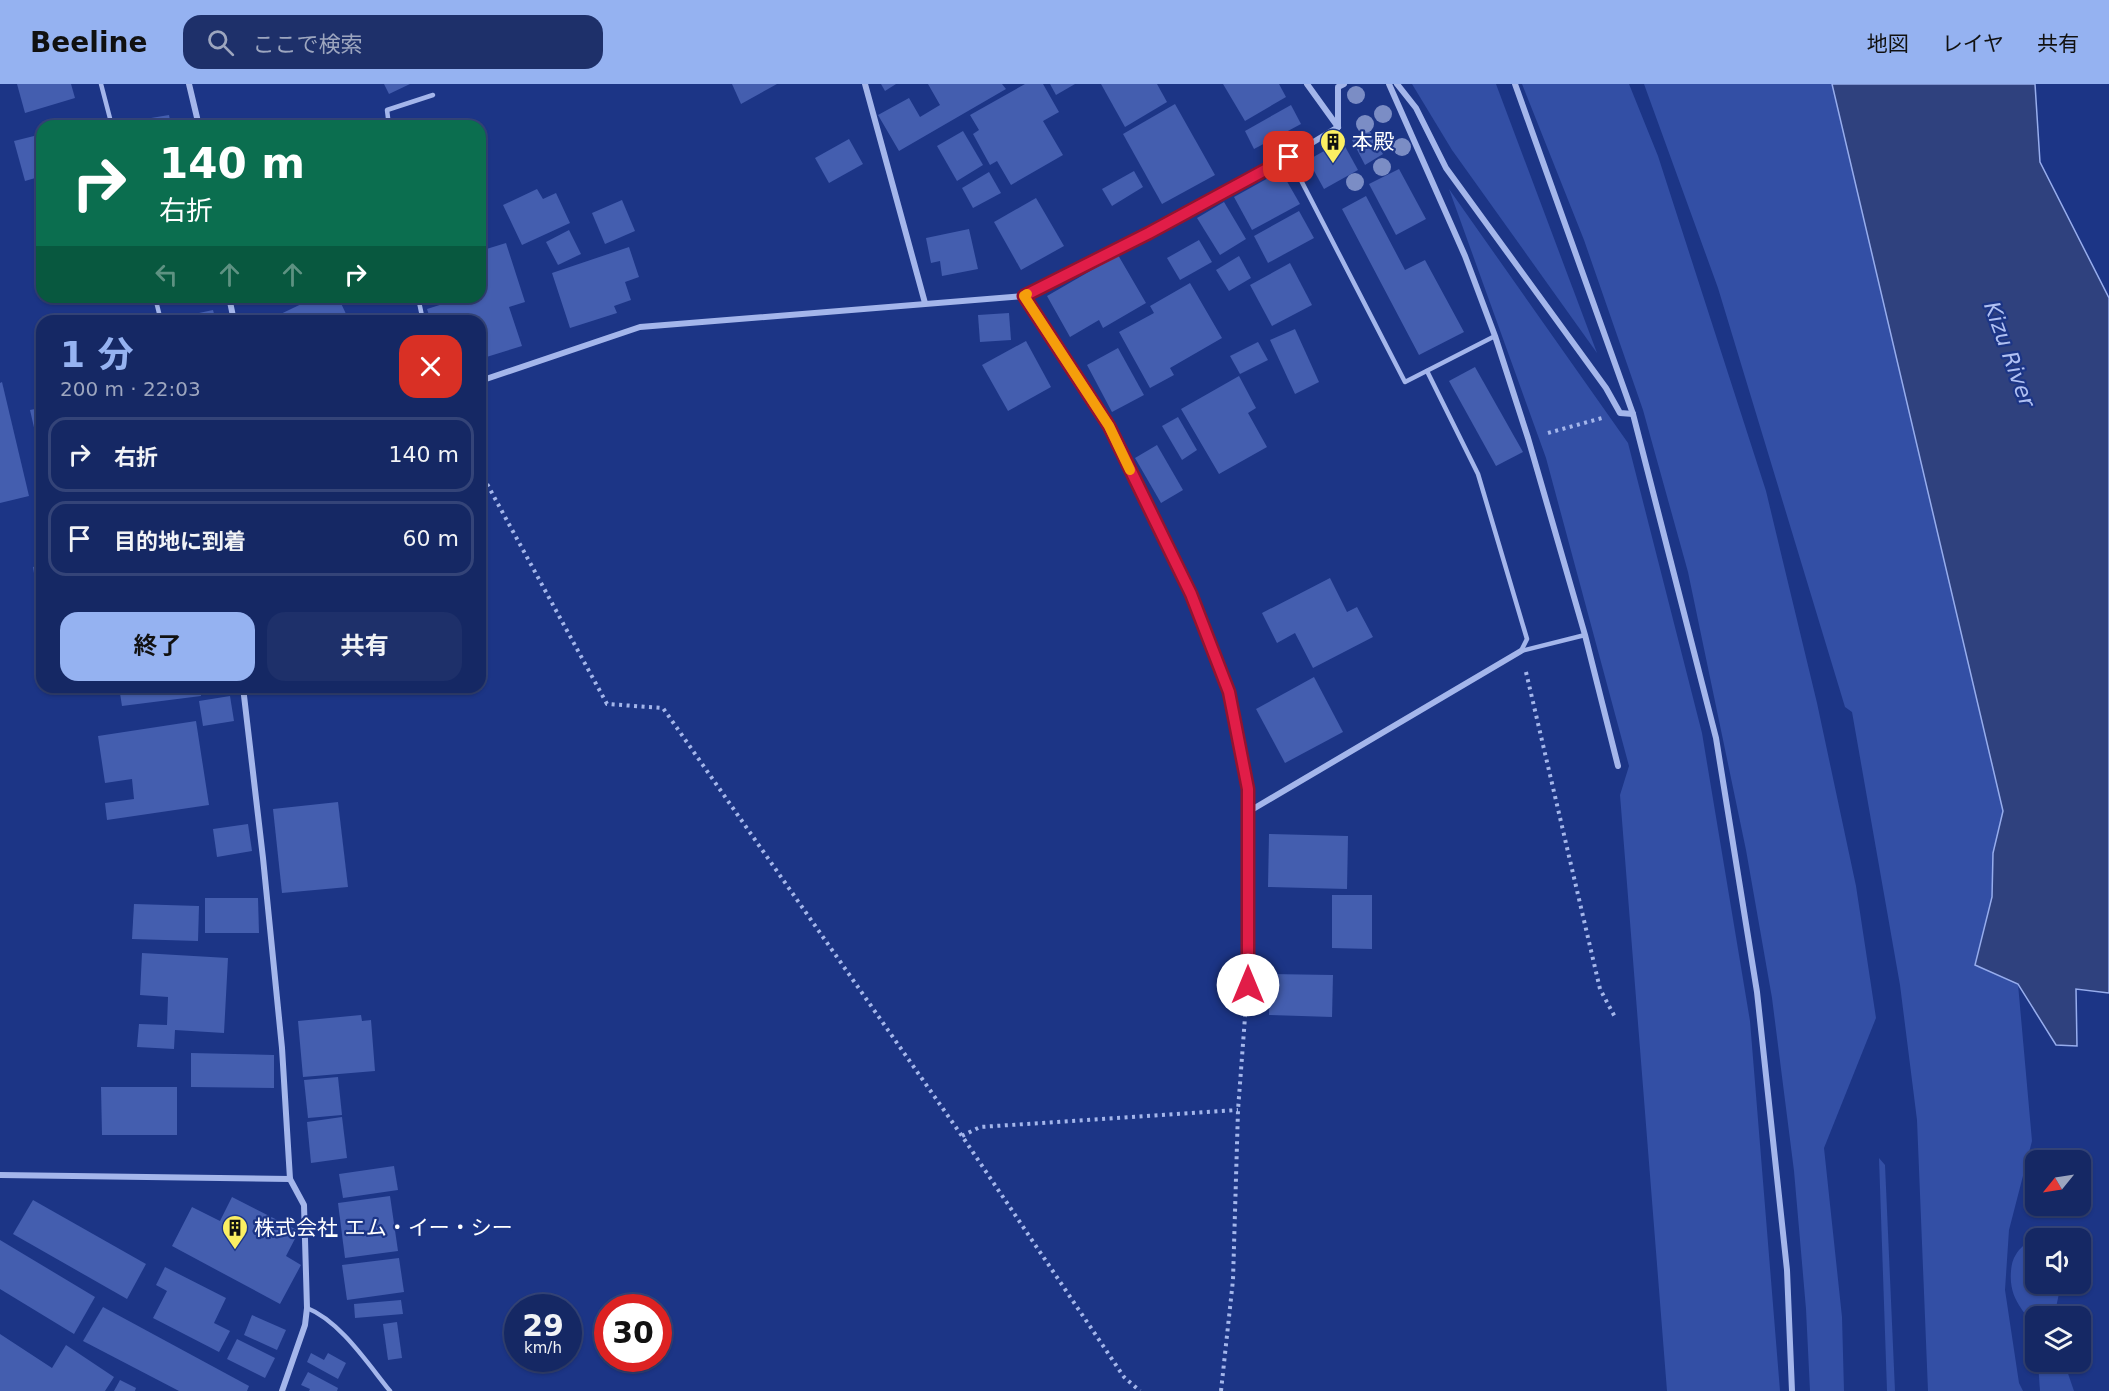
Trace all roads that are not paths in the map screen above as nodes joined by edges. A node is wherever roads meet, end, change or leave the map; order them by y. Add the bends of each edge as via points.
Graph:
1 (102, 84) edge
2 (189, 84) edge
3 (865, 84) edge
4 (1307, 84) edge
5 (1344, 84) edge
6 (1389, 84) edge
7 (1397, 84) edge
8 (1515, 84) edge
9 (433, 95) dead end
10 (111, 120) edge
11 (197, 120) edge
12 (388, 120) edge
13 (1338, 127) junction
14 (1289, 157) junction
15 (1024, 296) junction
16 (925, 303) junction
17 (1495, 336) junction
18 (1427, 371) junction
19 (486, 379) edge
20 (1633, 414) junction
21 (1585, 636) junction
22 (1521, 651) junction
23 (244, 693) edge
24 (1618, 766) dead end
25 (1248, 812) junction
26 (1248, 985) road end
27 (0, 1175) edge
28 (290, 1179) junction
29 (307, 1308) junction
30 (282, 1391) edge
31 (390, 1391) edge
32 (1792, 1391) edge

1 - 10 lane
2 - 11 street
3 - 16 street
4 - 13 street
5 - 13 street via 1338,87
6 - 17 street via 1465,256
7 - 20 street via 1416,108 1446,168 1606,388 1620,413
8 - 20 street
9 - 12 lane via 387,110
13 - 14 street
14 - 15 street
14 - 18 lane via 1405,382
15 - 16 street
15 - 25 street via 1109,426 1191,594 1229,692 1248,789
16 - 19 street via 640,327
17 - 18 lane
17 - 21 street
18 - 22 lane via 1478,474 1527,639
20 - 32 street via 1716,738 1757,992 1787,1270
21 - 22 lane
21 - 24 street
22 - 25 street
23 - 28 street via 282,1048
25 - 26 street
27 - 28 street
28 - 29 street via 304,1205
29 - 30 street
29 - 31 lane via 320,1313 338,1331

